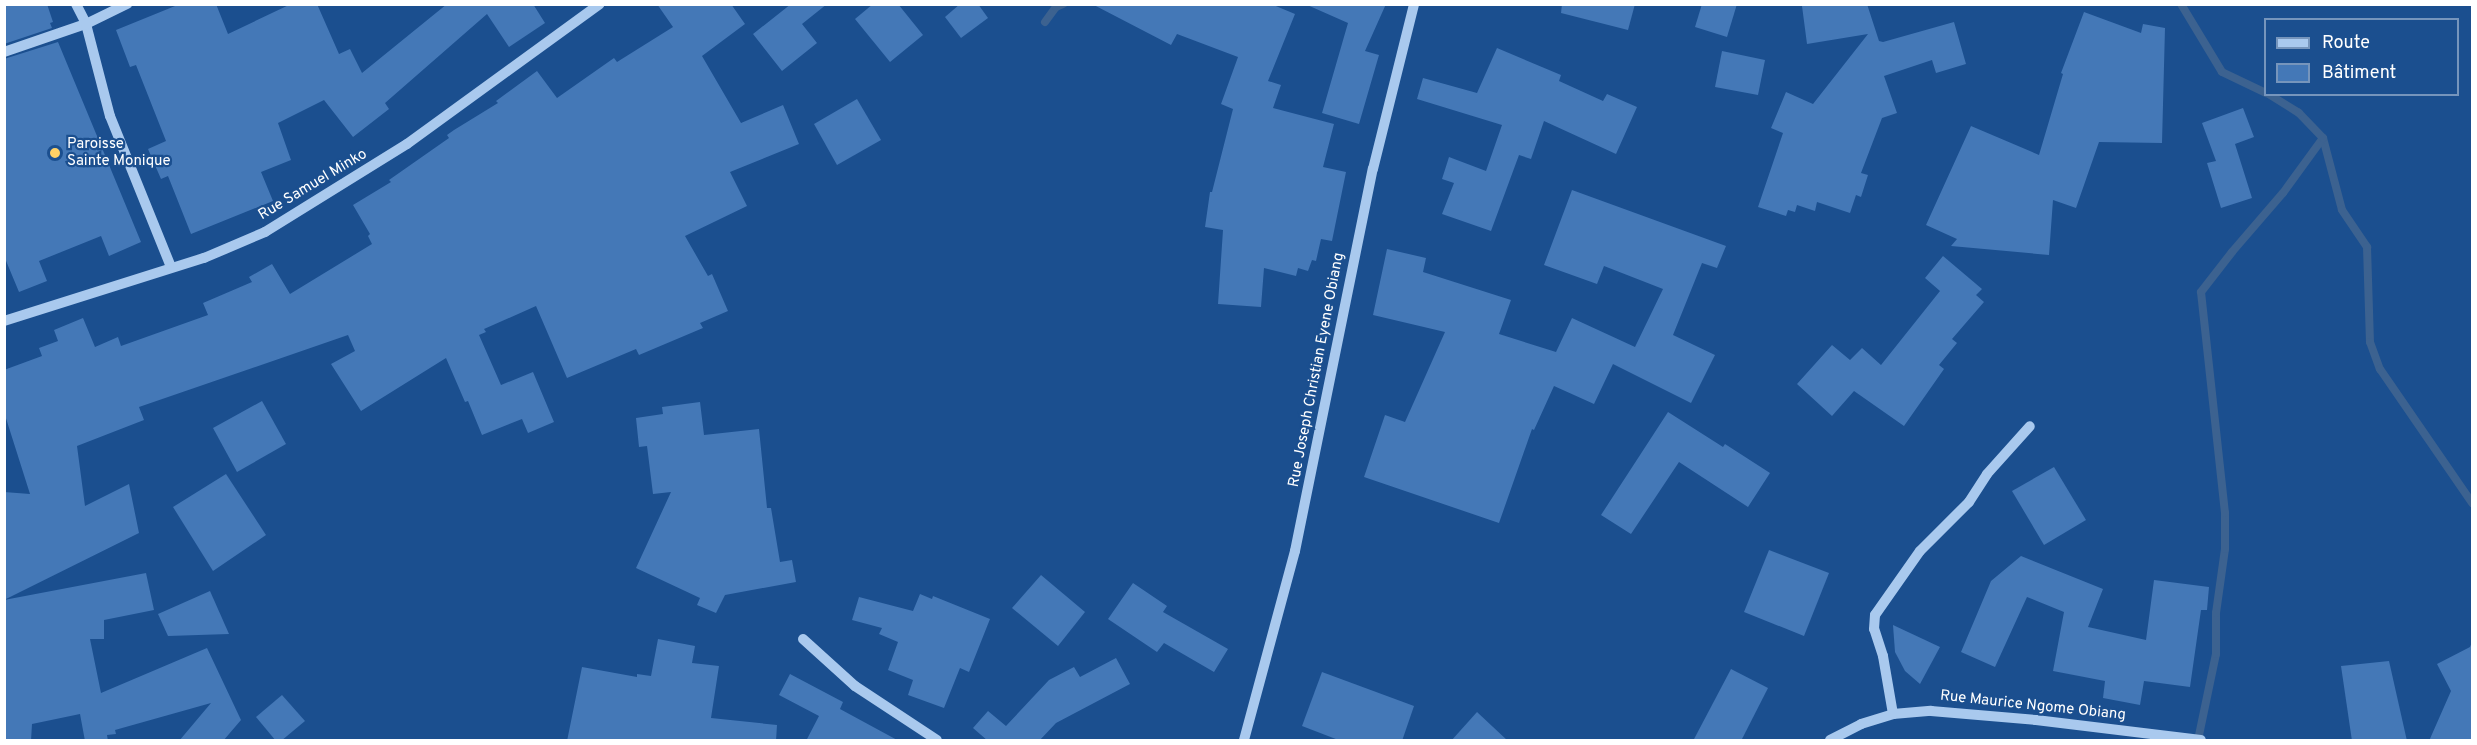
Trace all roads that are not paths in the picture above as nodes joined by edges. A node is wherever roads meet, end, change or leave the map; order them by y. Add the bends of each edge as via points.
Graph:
1 (76, 4) edge
2 (128, 4) edge
3 (600, 4) edge
4 (1414, 4) edge
5 (86, 24) junction
6 (4, 52) edge
7 (171, 267) junction
8 (4, 321) edge
9 (2030, 426) dead end
10 (803, 639) dead end
11 (1893, 714) junction
12 (937, 741) edge
13 (1244, 741) edge
14 (1830, 741) edge
15 (2201, 741) edge

1 - 5 street
2 - 5 street
3 - 7 street, Rue Samuel Minko via 407,144 299,213 233,247
4 - 13 street, Rue Joseph Christian Eyene Obiang via 1373,169 1295,551
5 - 6 street
5 - 7 street via 110,116
7 - 8 street, Rue Samuel Minko
9 - 11 street via 1987,474 1969,502 1920,551 1875,615 1874,629
10 - 12 street via 855,686
11 - 14 street, Rue Maurice Ngome Obiang via 1861,724
11 - 15 street, Rue Maurice Ngome Obiang via 1980,714

